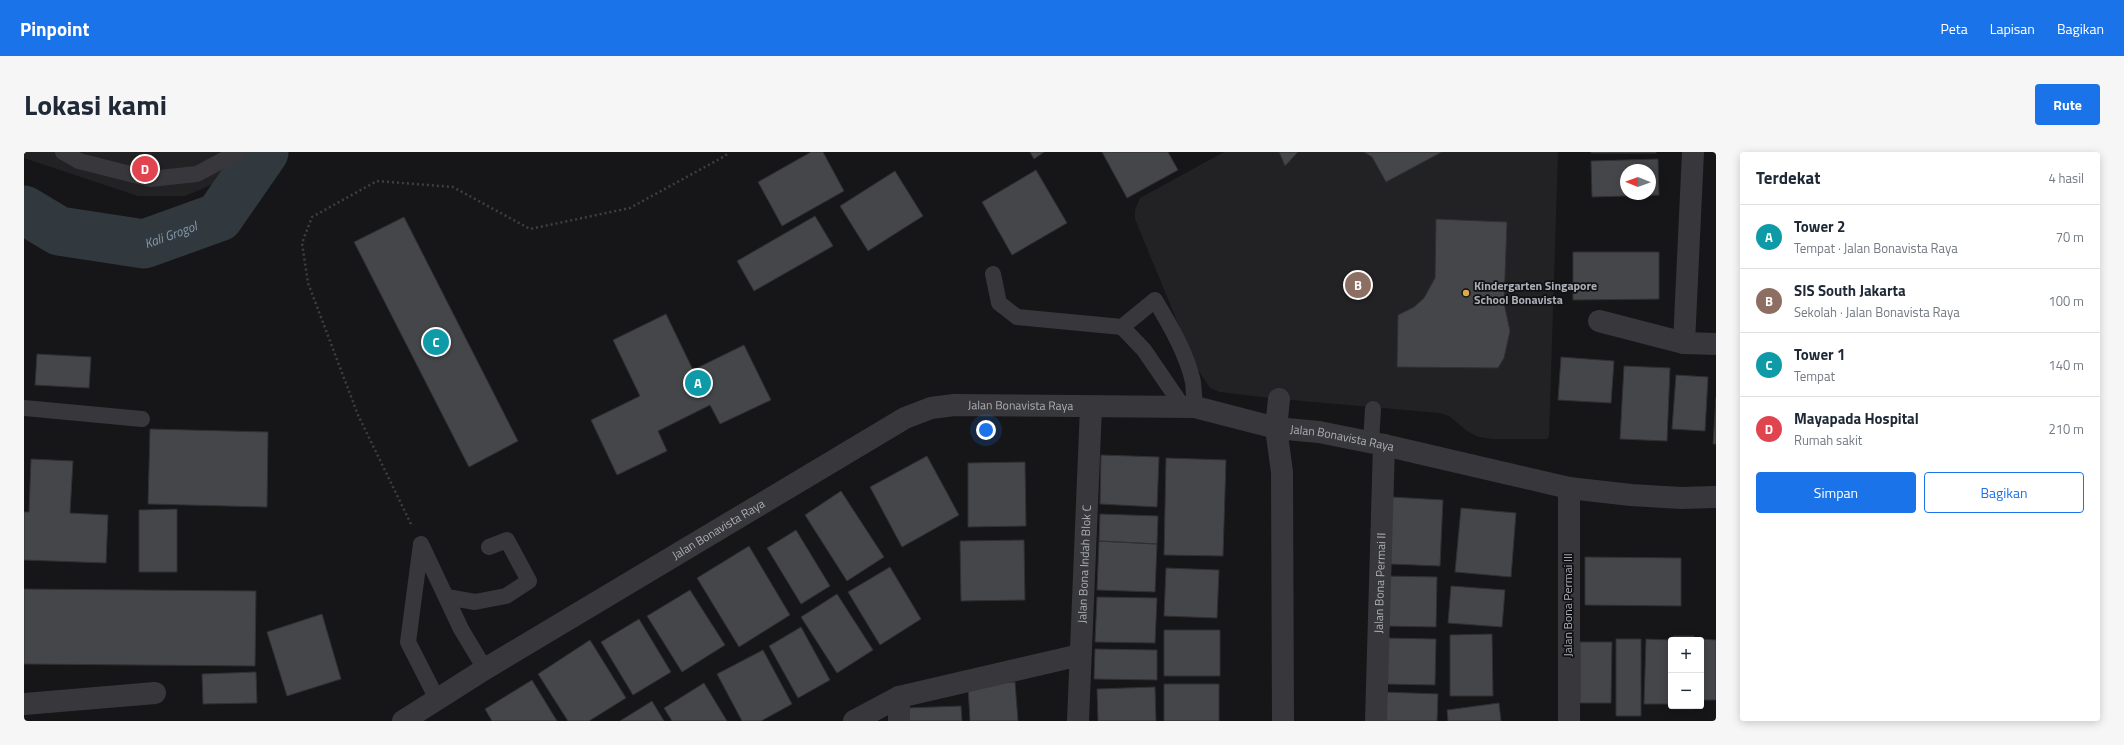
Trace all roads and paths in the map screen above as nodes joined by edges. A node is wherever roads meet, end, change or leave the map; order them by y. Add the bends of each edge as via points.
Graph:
1 (63, 152) edge
2 (238, 152) edge
3 (729, 152) edge
4 (1693, 152) edge
5 (993, 274) dead end
6 (1599, 321) dead end
7 (1122, 327) junction
8 (1684, 343) junction
9 (1716, 344) edge
10 (1279, 399) dead end
11 (1090, 407) junction
12 (1189, 407) junction
13 (24, 408) edge
14 (1372, 409) dead end
15 (142, 419) dead end
16 (1276, 428) junction
17 (1377, 443) junction
18 (1569, 488) junction
19 (1716, 497) edge
20 (421, 544) junction
21 (489, 547) dead end
22 (447, 597) junction
23 (1080, 655) junction
24 (485, 669) junction
25 (155, 693) dead end
26 (899, 697) junction
27 (437, 700) junction
28 (24, 704) edge
29 (403, 721) edge
30 (854, 721) edge
31 (899, 721) edge
32 (1078, 721) edge
33 (1283, 721) edge
34 (1376, 721) edge
35 (1569, 721) edge

1 - 2 lane via 79,161 150,179 197,174
3 - 20 path via 630,208 530,229 453,187 377,181 312,217 302,242 308,283 358,415
4 - 8 street
5 - 7 lane via 999,303 1017,317
6 - 8 street
7 - 12 lane via 1144,350
7 - 12 lane via 1155,300 1189,366 1192,381
8 - 9 street
10 - 16 street
11 - 12 street, Jalan Bonavista Raya
11 - 23 street, Jalan Bona Indah Blok C
11 - 24 street, Jalan Bonavista Raya via 954,405 931,408 905,418
12 - 16 street, Jalan Bonavista Raya
13 - 15 lane
14 - 17 lane
16 - 17 street, Jalan Bonavista Raya via 1319,432
16 - 33 street via 1282,472
17 - 18 street, Jalan Bonavista Raya
17 - 34 street, Jalan Bona Permai II
18 - 19 street, Jalan Bonavista Raya via 1631,495
18 - 35 street, Jalan Bona Permai III
20 - 22 lane
20 - 27 lane via 408,642
21 - 22 lane via 507,540 529,581 506,596 475,602
22 - 24 lane via 461,629
23 - 26 street
23 - 32 street, Jalan Bona Indah Blok C
24 - 27 street, Jalan Bonavista Raya
25 - 28 street
26 - 30 street
26 - 31 street
27 - 29 street, Jalan Bonavista Raya

